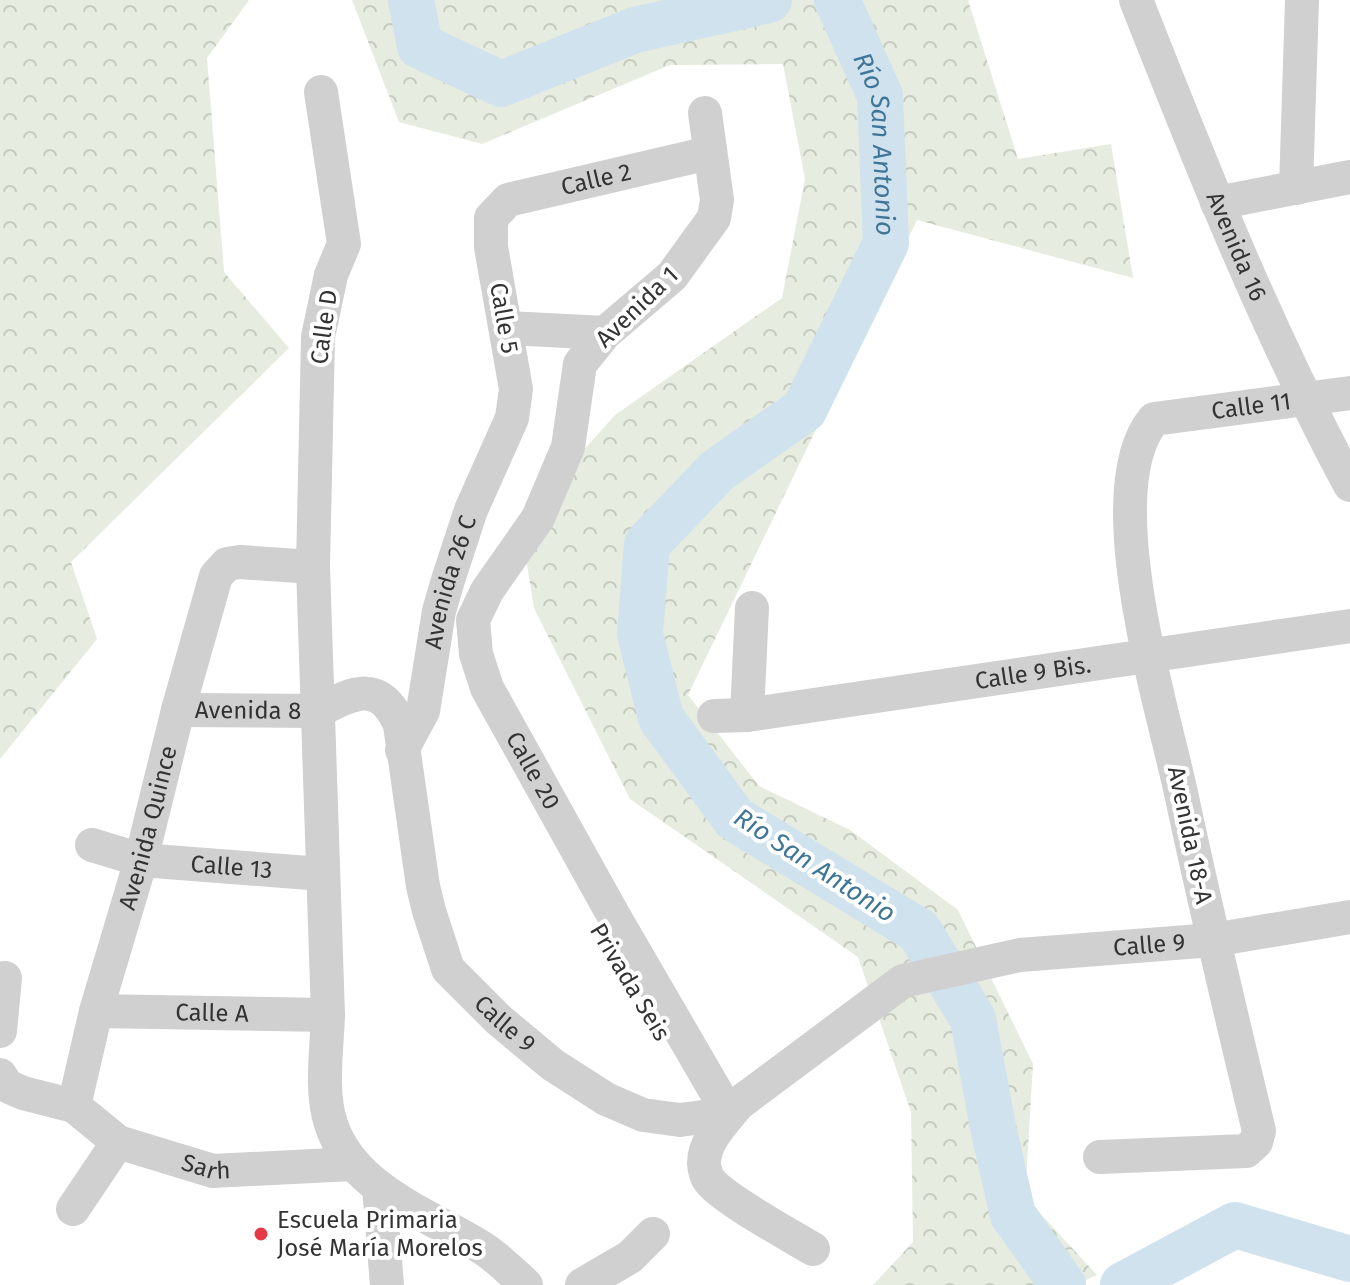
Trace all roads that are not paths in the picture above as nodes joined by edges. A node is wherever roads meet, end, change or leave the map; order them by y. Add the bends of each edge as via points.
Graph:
1 (1136, 0) edge
2 (1302, 0) edge
3 (321, 92) dead end
4 (705, 113) dead end
5 (709, 153) junction
6 (1350, 177) edge
7 (1296, 188) junction
8 (1217, 203) junction
9 (491, 218) joint
10 (506, 328) junction
11 (605, 333) junction
12 (1350, 393) edge
13 (1304, 400) junction
14 (512, 418) joint
15 (574, 419) joint
16 (1154, 419) joint
17 (1350, 485) edge
18 (313, 567) junction
19 (752, 608) dead end
20 (1350, 626) edge
21 (1149, 657) junction
22 (178, 710) junction
23 (319, 711) junction
24 (402, 750) junction
25 (92, 845) dead end
26 (550, 849) dead end
27 (141, 860) junction
28 (322, 874) junction
29 (1350, 917) edge
30 (1213, 940) junction
31 (5, 978) dead end
32 (96, 1011) junction
33 (328, 1015) junction
34 (0, 1031) edge
35 (0, 1075) edge
36 (74, 1106) junction
37 (725, 1110) junction
38 (118, 1142) junction
39 (1100, 1157) dead end
40 (353, 1164) junction
41 (379, 1187) junction
42 (73, 1209) dead end
43 (653, 1234) dead end
44 (813, 1249) dead end
45 (387, 1285) edge
46 (526, 1285) edge
47 (582, 1285) edge

1 - 8 street, Avenida 16
2 - 7 street
3 - 18 street, Calle D via 344,244 331,275 318,337
4 - 5 street, Avenida 1
5 - 9 street, Calle 2 via 508,200
5 - 11 street, Avenida 1 via 717,200 714,218 672,276
6 - 7 street
7 - 8 street
8 - 13 street, Avenida 16
9 - 10 street, Calle 5
10 - 11 street
10 - 14 street, Calle 5 via 516,389
11 - 15 street, Avenida 1 via 580,364
12 - 13 street, Calle 11
13 - 16 street, Calle 11
13 - 17 street, Avenida 16
14 - 24 street, Avenida 26 C via 452,566 423,711
15 - 37 street, Calle 20 via 538,518 473,620 476,654 487,688
16 - 21 street, Avenida 18-A via 1138,446 1131,516 1137,599
18 - 22 street, Avenida Quince via 227,564 216,576
18 - 23 street, Calle D
19 - 21 street, Calle 9 Bis. via 730,715
20 - 21 street, Calle 9 Bis.
21 - 30 street, Avenida 18-A
22 - 23 street, Avenida 8
22 - 27 street, Avenida Quince
23 - 24 street, Calle 9 via 351,694 380,697 400,725
23 - 28 street
24 - 37 street, Calle 9 via 429,911 448,969 520,1038 606,1099 643,1115 680,1120
25 - 27 street, Calle 13
26 - 37 street, Privada Seis
27 - 28 street, Calle 13
27 - 32 street, Avenida Quince
28 - 33 street
29 - 30 street, Calle 9
30 - 37 street, Calle 9 via 1020,955 903,981
30 - 39 street, Avenida 18-A via 1259,1131 1256,1142 1246,1151
31 - 34 street
32 - 33 street, Calle A
32 - 36 street, Avenida Quince
33 - 40 street via 326,1089 331,1125
35 - 36 street via 7,1086
36 - 38 street, Sarh
37 - 44 street via 706,1152 708,1179
38 - 40 street, Sarh via 213,1171
38 - 42 street
40 - 41 street
41 - 45 street
41 - 46 street via 488,1251
43 - 47 street via 630,1257

